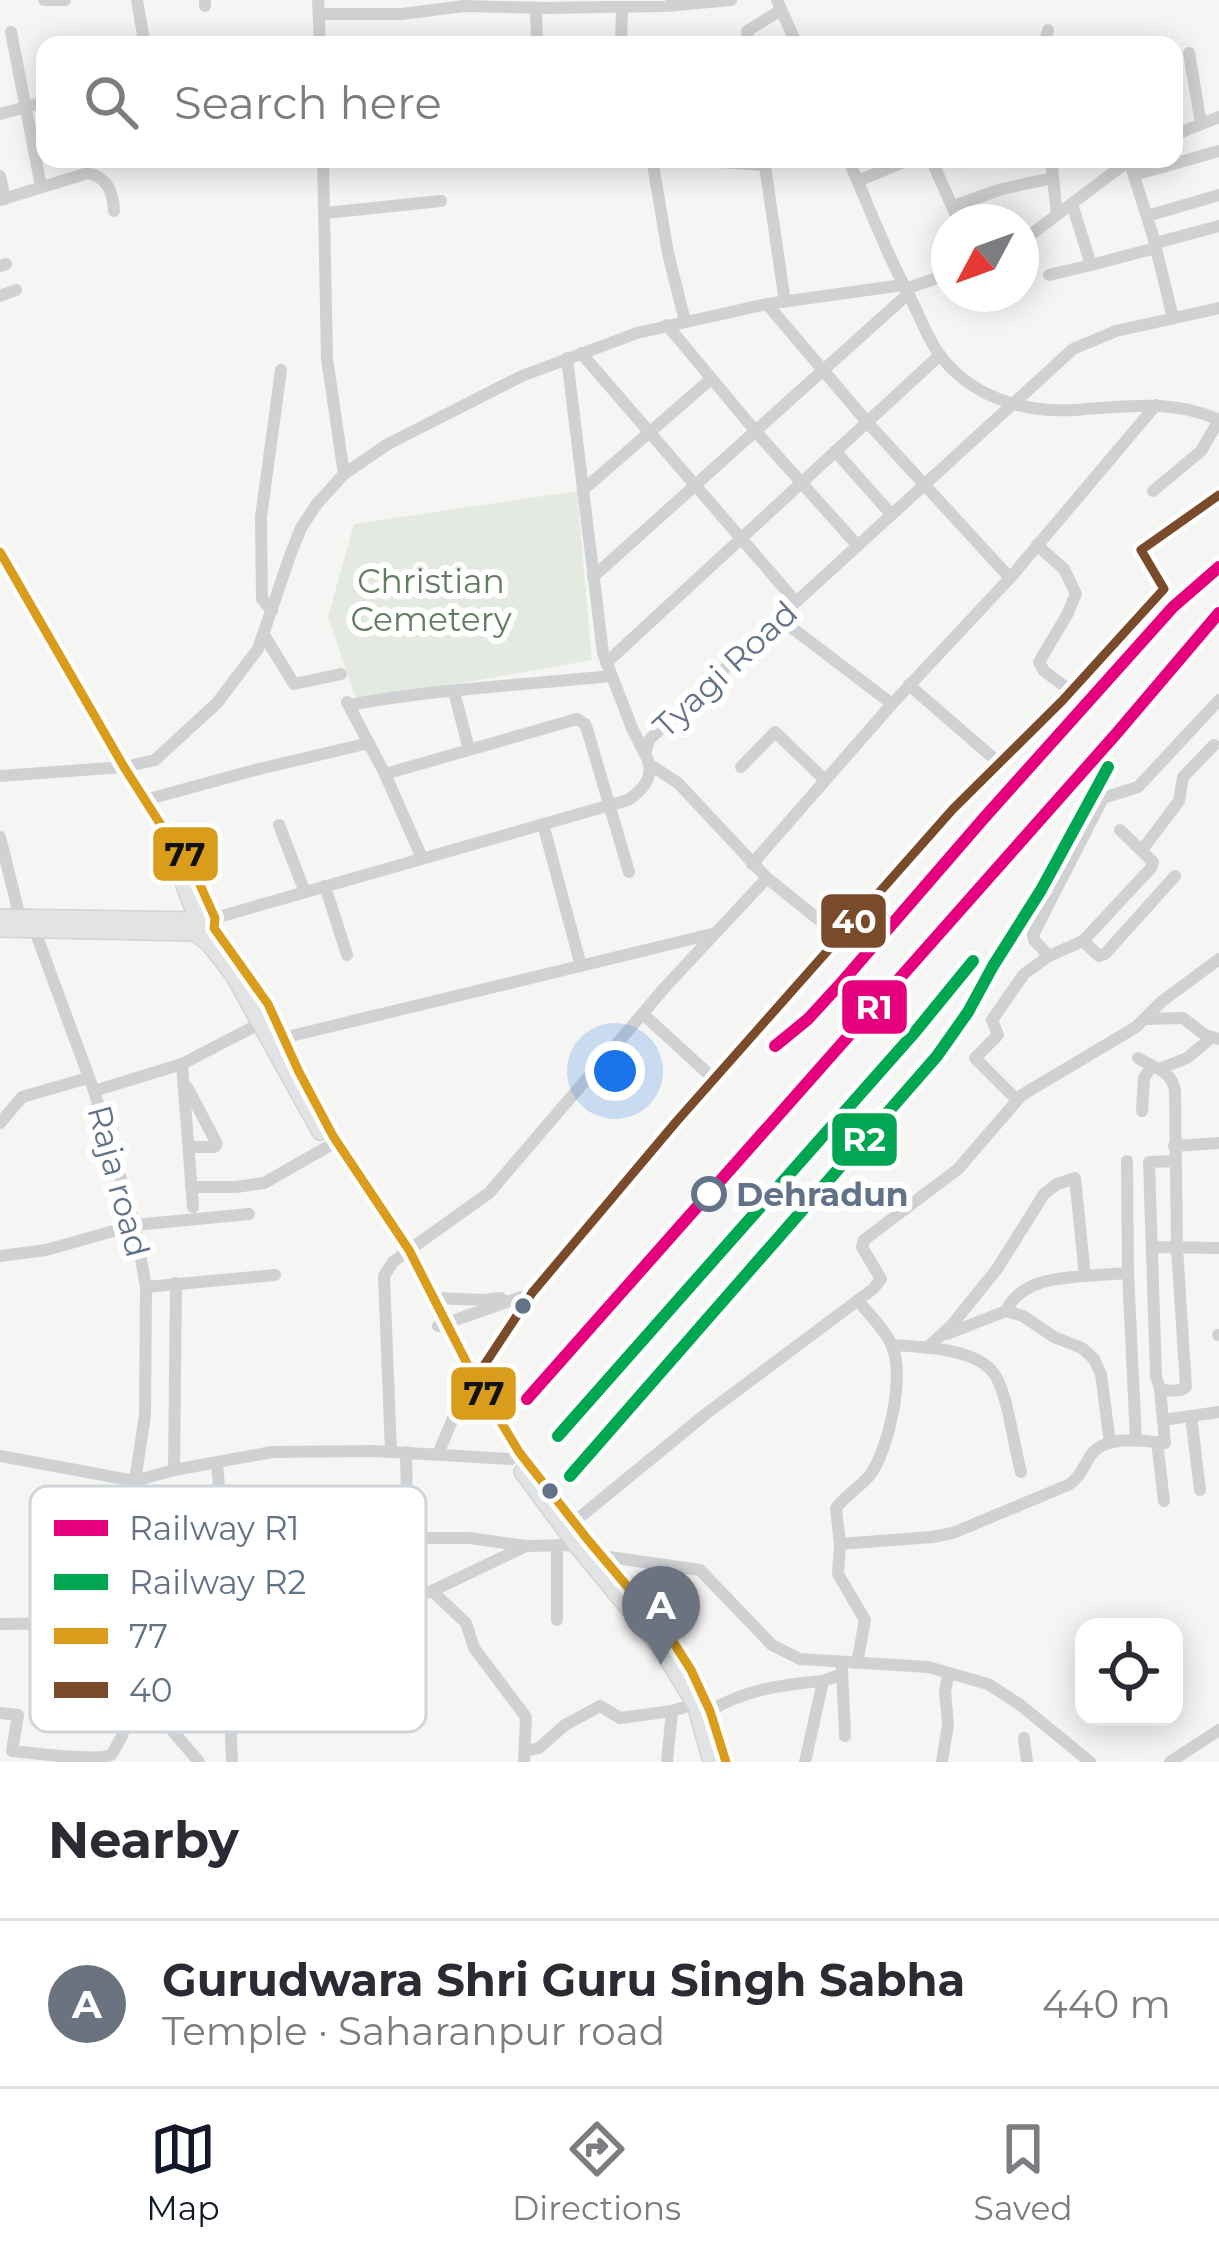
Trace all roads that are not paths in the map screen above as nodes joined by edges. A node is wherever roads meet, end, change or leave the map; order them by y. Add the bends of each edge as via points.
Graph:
1 (44, 0) edge
2 (65, 0) edge
3 (137, 0) edge
4 (731, 0) edge
5 (668, 3) edge
6 (600, 4) edge
7 (779, 5) edge
8 (319, 7) edge
9 (366, 7) edge
10 (622, 7) junction
11 (536, 8) junction
12 (1048, 30) dead end
13 (11, 32) dead end
14 (143, 36) edge
15 (537, 36) edge
16 (621, 36) edge
17 (747, 36) edge
18 (793, 36) edge
19 (1046, 36) edge
20 (1189, 53) dead end
21 (36, 105) edge
22 (26, 107) junction
23 (0, 114) edge
24 (1219, 117) edge
25 (1201, 124) junction
26 (1183, 131) edge
27 (1219, 151) edge
28 (36, 160) edge
29 (1183, 161) edge
30 (38, 168) edge
31 (323, 168) edge
32 (654, 168) edge
33 (766, 168) edge
34 (852, 168) edge
35 (889, 168) edge
36 (935, 168) edge
37 (1052, 168) edge
38 (1110, 168) edge
39 (1132, 168) edge
40 (1159, 168) edge
41 (1134, 175) junction
42 (0, 176) edge
43 (1053, 178) junction
44 (858, 181) junction
45 (41, 186) junction
46 (1219, 195) edge
47 (2, 199) edge
48 (441, 202) dead end
49 (952, 204) edge
50 (959, 204) edge
51 (1072, 204) junction
52 (113, 212) dead end
53 (325, 212) junction
54 (1057, 215) junction
55 (1147, 216) junction
56 (1219, 226) edge
57 (1039, 228) edge
58 (1156, 246) junction
59 (1091, 266) junction
60 (1048, 275) dead end
61 (931, 280) edge
62 (906, 289) junction
63 (16, 290) dead end
64 (0, 296) edge
65 (785, 302) junction
66 (766, 304) junction
67 (1219, 308) edge
68 (1173, 318) junction
69 (685, 321) junction
70 (667, 325) junction
71 (940, 355) junction
72 (574, 356) junction
73 (281, 370) dead end
74 (823, 373) junction
75 (711, 379) junction
76 (1013, 405) junction
77 (1156, 405) junction
78 (1217, 417) edge
79 (866, 422) junction
80 (651, 433) junction
81 (757, 433) junction
82 (835, 452) junction
83 (344, 474) junction
84 (802, 482) junction
85 (923, 485) junction
86 (697, 486) junction
87 (583, 490) junction
88 (1153, 491) dead end
89 (1219, 495) edge
90 (891, 514) junction
91 (742, 538) junction
92 (857, 545) junction
93 (1037, 545) junction
94 (0, 553) edge
95 (593, 577) junction
96 (1010, 578) junction
97 (796, 602) junction
98 (272, 611) junction
99 (779, 618) junction
100 (264, 635) junction
101 (609, 669) junction
102 (340, 674) dead end
103 (909, 685) junction
104 (1071, 691) junction
105 (454, 692) junction
106 (1219, 700) edge
107 (892, 704) junction
108 (369, 743) junction
109 (1214, 745) dead end
110 (470, 749) junction
111 (648, 760) junction
112 (999, 763) junction
113 (124, 767) junction
114 (741, 767) dead end
115 (385, 774) junction
116 (0, 776) edge
117 (825, 780) junction
118 (146, 800) junction
119 (608, 807) junction
120 (543, 824) junction
121 (279, 825) dead end
122 (1120, 830) dead end
123 (0, 837) edge
124 (1142, 850) junction
125 (422, 858) junction
126 (752, 864) junction
127 (628, 872) dead end
128 (1175, 876) dead end
129 (767, 878) junction
130 (325, 886) junction
131 (305, 892) junction
132 (0, 917) edge
133 (20, 918) junction
134 (206, 928) junction
135 (0, 929) edge
136 (35, 931) junction
137 (713, 933) junction
138 (839, 936) junction
139 (1083, 941) junction
140 (347, 955) dead end
141 (1049, 956) junction
142 (1219, 959) edge
143 (581, 966) junction
144 (644, 1014) junction
145 (1145, 1019) junction
146 (261, 1023) junction
147 (283, 1038) junction
148 (1215, 1039) edge
149 (1138, 1058) dead end
150 (182, 1064) junction
151 (1155, 1068) junction
152 (714, 1078) junction
153 (184, 1081) junction
154 (91, 1084) junction
155 (1017, 1100) junction
156 (1142, 1111) dead end
157 (0, 1123) edge
158 (1219, 1143) edge
159 (329, 1146) junction
160 (1174, 1146) junction
161 (188, 1148) junction
162 (1127, 1161) dead end
163 (1175, 1161) junction
164 (191, 1187) junction
165 (193, 1207) dead end
166 (249, 1214) dead end
167 (135, 1225) junction
168 (1152, 1247) junction
169 (1219, 1247) edge
170 (1177, 1248) junction
171 (405, 1253) junction
172 (0, 1256) edge
173 (1128, 1273) junction
174 (275, 1275) dead end
175 (1085, 1276) junction
176 (176, 1283) junction
177 (146, 1286) junction
178 (532, 1293) junction
179 (436, 1298) junction
180 (858, 1300) junction
181 (1006, 1312) junction
182 (443, 1324) junction
183 (943, 1335) junction
184 (892, 1345) junction
185 (927, 1348) junction
186 (471, 1382) junction
187 (1160, 1389) junction
188 (1219, 1412) edge
189 (1191, 1416) junction
190 (1162, 1420) junction
191 (1136, 1440) junction
192 (1194, 1441) junction
193 (1161, 1442) junction
194 (1110, 1443) junction
195 (391, 1452) junction
196 (406, 1452) junction
197 (438, 1454) junction
198 (0, 1456) edge
199 (511, 1459) junction
200 (217, 1464) junction
201 (174, 1470) junction
202 (1021, 1472) dead end
203 (135, 1481) junction
204 (136, 1486) edge
205 (219, 1486) edge
206 (407, 1486) edge
207 (1200, 1490) dead end
208 (1164, 1501) dead end
209 (574, 1522) junction
210 (426, 1536) edge
211 (840, 1544) junction
212 (557, 1545) junction
213 (576, 1545) junction
214 (526, 1546) junction
215 (596, 1559) junction
216 (433, 1592) junction
217 (426, 1595) edge
218 (557, 1620) dead end
219 (847, 1666) junction
220 (949, 1672) junction
221 (823, 1681) junction
222 (703, 1707) junction
223 (673, 1711) junction
224 (0, 1712) edge
225 (1219, 1730) edge
226 (122, 1732) edge
227 (173, 1732) edge
228 (230, 1732) edge
229 (845, 1736) dead end
230 (1024, 1738) dead end
231 (525, 1756) edge
232 (95, 1761) edge
233 (199, 1762) edge
234 (232, 1762) edge
235 (668, 1762) edge
236 (711, 1762) edge
237 (726, 1762) edge
238 (805, 1762) edge
239 (942, 1762) edge
240 (1027, 1762) edge
241 (1090, 1762) edge
242 (1170, 1762) edge

1 - 2 street
3 - 14 street
4 - 5 street
5 - 10 street
6 - 10 street
6 - 11 street
7 - 17 street
7 - 18 street
8 - 9 street
9 - 11 street
10 - 16 street
11 - 15 street
12 - 19 street
13 - 22 street
20 - 25 street
21 - 22 street
22 - 23 street
22 - 28 street
24 - 25 street
25 - 26 street
27 - 29 street
30 - 45 street
31 - 53 street
32 - 69 street
33 - 65 street
34 - 44 street
35 - 44 street
36 - 49 street
37 - 43 street
38 - 51 street
39 - 41 street
40 - 41 street
41 - 55 street
42 - 47 street
43 - 50 street
43 - 54 street
44 - 62 street
45 - 47 street
45 - 52 street via 97,175 107,183
46 - 55 street
48 - 53 street
51 - 54 street
51 - 59 street
53 - 83 street via 328,378
54 - 57 street
55 - 58 street
56 - 58 street
58 - 59 street
58 - 68 street
59 - 60 street
61 - 62 street
62 - 65 street
62 - 71 street
62 - 74 street
63 - 64 street
65 - 66 street
66 - 69 street
66 - 74 street
67 - 68 street, Tyagi Road
68 - 76 street, Tyagi Road via 1085,343
69 - 70 street
70 - 72 street
70 - 75 street
71 - 76 street via 971,384
71 - 79 street
72 - 80 street
72 - 83 street via 425,425
72 - 87 street
73 - 98 street via 261,517 262,599
74 - 79 street
74 - 81 street
75 - 80 street
75 - 81 street
76 - 77 street
76 - 85 street, Tyagi Road
77 - 78 street
77 - 93 street
78 - 88 street via 1201,451
79 - 82 street
79 - 85 street
80 - 86 street
80 - 87 street
81 - 84 street
81 - 86 street
82 - 84 street
82 - 90 street
83 - 98 street via 301,528
84 - 91 street
84 - 92 street
85 - 90 street, Tyagi Road
85 - 96 street
86 - 91 street
86 - 95 street
87 - 95 street
89 - 104 street via 1141,550 1164,589
90 - 92 street, Tyagi Road
91 - 97 street
91 - 101 street
92 - 97 street, Tyagi Road
93 - 96 street
93 - 104 street via 1064,569 1076,594 1040,662
94 - 113 main road
95 - 101 street
96 - 103 street
97 - 99 street, Tyagi Road
98 - 100 street
99 - 107 street
99 - 111 street, Tyagi Road via 649,740
100 - 102 street via 294,684
100 - 113 street via 217,703 155,760
101 - 105 street
101 - 111 street
103 - 107 street
103 - 112 street
104 - 112 street
105 - 108 street via 348,702
105 - 110 street
106 - 141 street via 1138,788 1103,798 1033,935
107 - 117 street
108 - 115 street
108 - 118 street
109 - 124 street via 1183,777 1179,801
110 - 115 street
110 - 119 street via 582,721
111 - 119 street, Tyagi Road via 650,778 638,794
111 - 126 street
112 - 138 street
113 - 116 street
113 - 118 main road
114 - 117 street via 776,732
115 - 125 street
117 - 126 street
118 - 134 main road via 187,856
119 - 120 street, Tyagi Road
119 - 127 street
120 - 125 street, Tyagi Road
120 - 143 street
121 - 131 street
122 - 124 street
123 - 133 street
124 - 139 street via 1151,868
125 - 130 street, Tyagi Road
126 - 129 street
128 - 139 street via 1105,954
129 - 137 street
129 - 138 street
130 - 131 street, Tyagi Road
130 - 140 street
131 - 134 street, Tyagi Road
132 - 133 main road
133 - 134 main road
134 - 136 main road
134 - 146 main road
134 - 147 main road via 268,1004
135 - 136 main road
136 - 154 street, Raja road
137 - 143 street
137 - 144 street
138 - 152 street
139 - 141 street
141 - 155 street via 1018,981 992,1020 998,1035 975,1058
142 - 145 street
143 - 147 street
144 - 152 street
144 - 171 street via 489,1192
145 - 148 street via 1183,1018
145 - 155 street
146 - 150 street
146 - 159 main road
147 - 171 main road
148 - 151 street
149 - 151 street
150 - 153 street
150 - 154 street
151 - 156 street via 1144,1078
151 - 160 street via 1173,1080
152 - 178 street
153 - 161 street
153 - 161 street via 217,1144
154 - 157 street via 22,1097
154 - 167 street, Raja road
155 - 180 street via 958,1169 864,1240 880,1279
158 - 160 street
159 - 164 street via 264,1183
159 - 171 main road
160 - 163 street
161 - 164 street
162 - 173 street
163 - 168 street via 1149,1162
163 - 170 street
164 - 165 street
166 - 167 street
167 - 172 street
167 - 177 street, Raja road
168 - 170 street
168 - 187 street
169 - 170 street
170 - 187 street via 1186,1387
171 - 179 main road
171 - 182 main road
171 - 195 street via 384,1276
173 - 175 street
173 - 191 street
174 - 176 street
175 - 181 street via 1037,1284
175 - 183 street via 1075,1178 1044,1194
176 - 177 street
176 - 201 street
177 - 203 street, Raja road via 145,1415
178 - 179 street
178 - 182 street
178 - 186 street
179 - 182 main road
180 - 184 street
180 - 209 street
181 - 183 street
181 - 194 street via 1094,1360
182 - 186 main road
183 - 185 street
184 - 185 street
184 - 211 street via 892,1412 870,1475 836,1508
185 - 202 street via 976,1359 993,1372
186 - 197 street
186 - 199 main road
186 - 209 main road
187 - 190 street
188 - 189 street
189 - 190 street
189 - 192 street
190 - 193 street
191 - 193 street
191 - 194 street
192 - 193 street
192 - 207 street
193 - 208 street
194 - 211 street via 1068,1486 952,1533
195 - 196 street
195 - 200 street via 272,1452
196 - 197 street
196 - 206 street
197 - 199 street
198 - 203 street
199 - 213 main road
200 - 201 street
200 - 205 street
201 - 203 street
203 - 204 street, Raja road
209 - 215 main road
210 - 214 street
211 - 219 street via 838,1574 865,1620
212 - 213 street
212 - 214 street
212 - 218 street
213 - 215 main road
214 - 216 street
215 - 219 street via 700,1570 772,1645
215 - 222 main road
216 - 217 street
216 - 231 street via 466,1624 474,1648 526,1717
219 - 220 street
219 - 221 street
219 - 229 street
220 - 239 street
220 - 241 street via 988,1684
221 - 222 street
221 - 238 street
222 - 223 street
222 - 236 main road
222 - 237 main road
223 - 231 street via 620,1718 599,1706
223 - 235 street
224 - 232 street via 18,1715 12,1751
225 - 242 street
226 - 232 street via 112,1755
227 - 233 street
228 - 234 street
230 - 240 street

